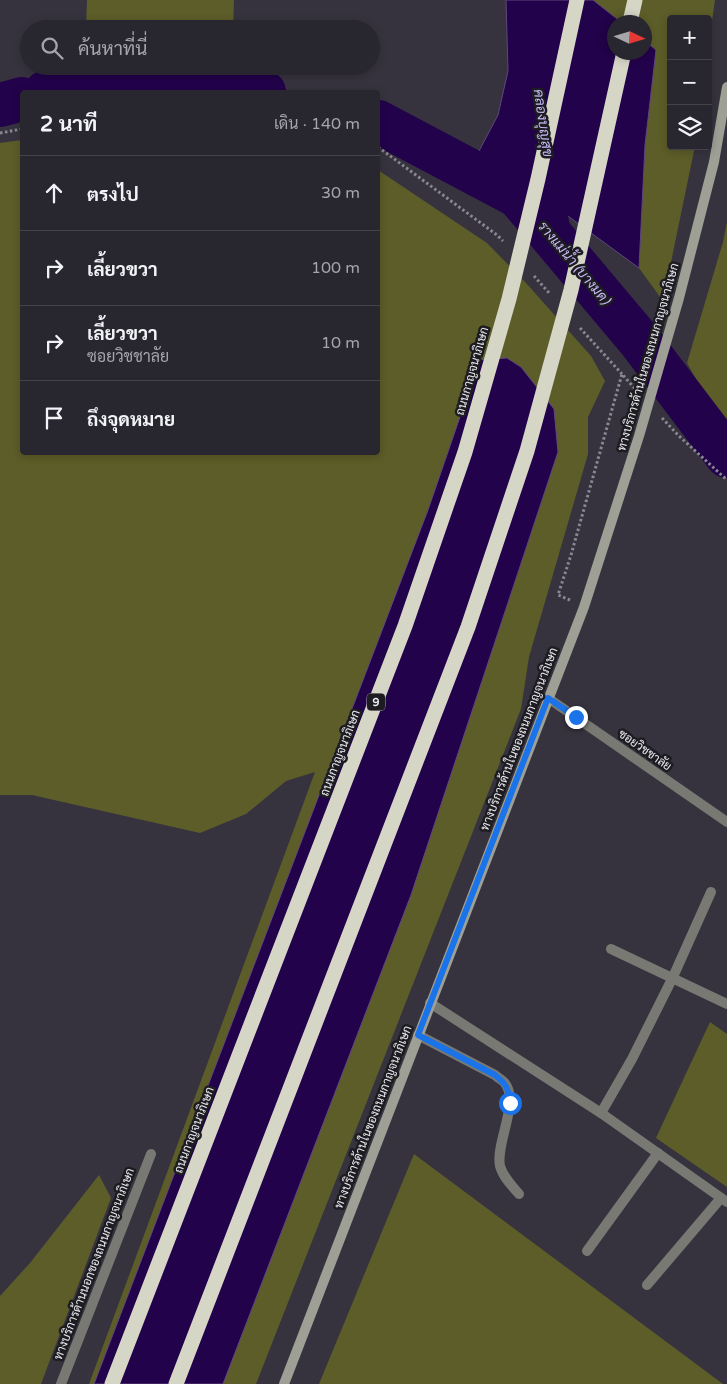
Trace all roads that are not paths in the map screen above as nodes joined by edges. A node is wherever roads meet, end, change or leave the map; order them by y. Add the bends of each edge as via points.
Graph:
1 (577, 0) edge
2 (635, 0) edge
3 (632, 15) edge
4 (622, 60) edge
5 (727, 87) edge
6 (548, 698) junction
7 (727, 822) edge
8 (711, 892) dead end
9 (611, 949) dead end
10 (673, 977) junction
11 (430, 1003) junction
12 (727, 1004) edge
13 (418, 1035) junction
14 (602, 1113) junction
15 (658, 1153) junction
16 (150, 1154) dead end
17 (519, 1194) dead end
18 (724, 1200) edge
19 (587, 1251) dead end
20 (647, 1285) dead end
21 (61, 1384) edge
22 (112, 1384) edge
23 (176, 1384) edge
24 (284, 1384) edge

1 - 22 highway, ถนนกาญจนาภิเษก / 9 via 509,298 465,452 402,635
2 - 3 highway
4 - 23 highway via 571,290 527,451 468,627
5 - 6 main road, ทางบริการด้านในของถนนกาญจนาภิเษก via 714,162 639,436 584,607
6 - 7 street, ซอยวิชชาลัย
6 - 11 main road, ทางบริการด้านในของถนนกาญจนาภิเษก
8 - 10 street
9 - 10 street
10 - 12 street
10 - 14 street
11 - 13 main road, ทางบริการด้านในของถนนกาญจนาภิเษก
11 - 14 street
13 - 17 street via 505,1083 510,1103 499,1161 504,1177
13 - 24 main road, ทางบริการด้านในของถนนกาญจนาภิเษก
14 - 15 street
15 - 18 street
15 - 19 street
16 - 21 street, ทางบริการด้านนอกของถนนกาญจนาภิเษก
18 - 20 street

